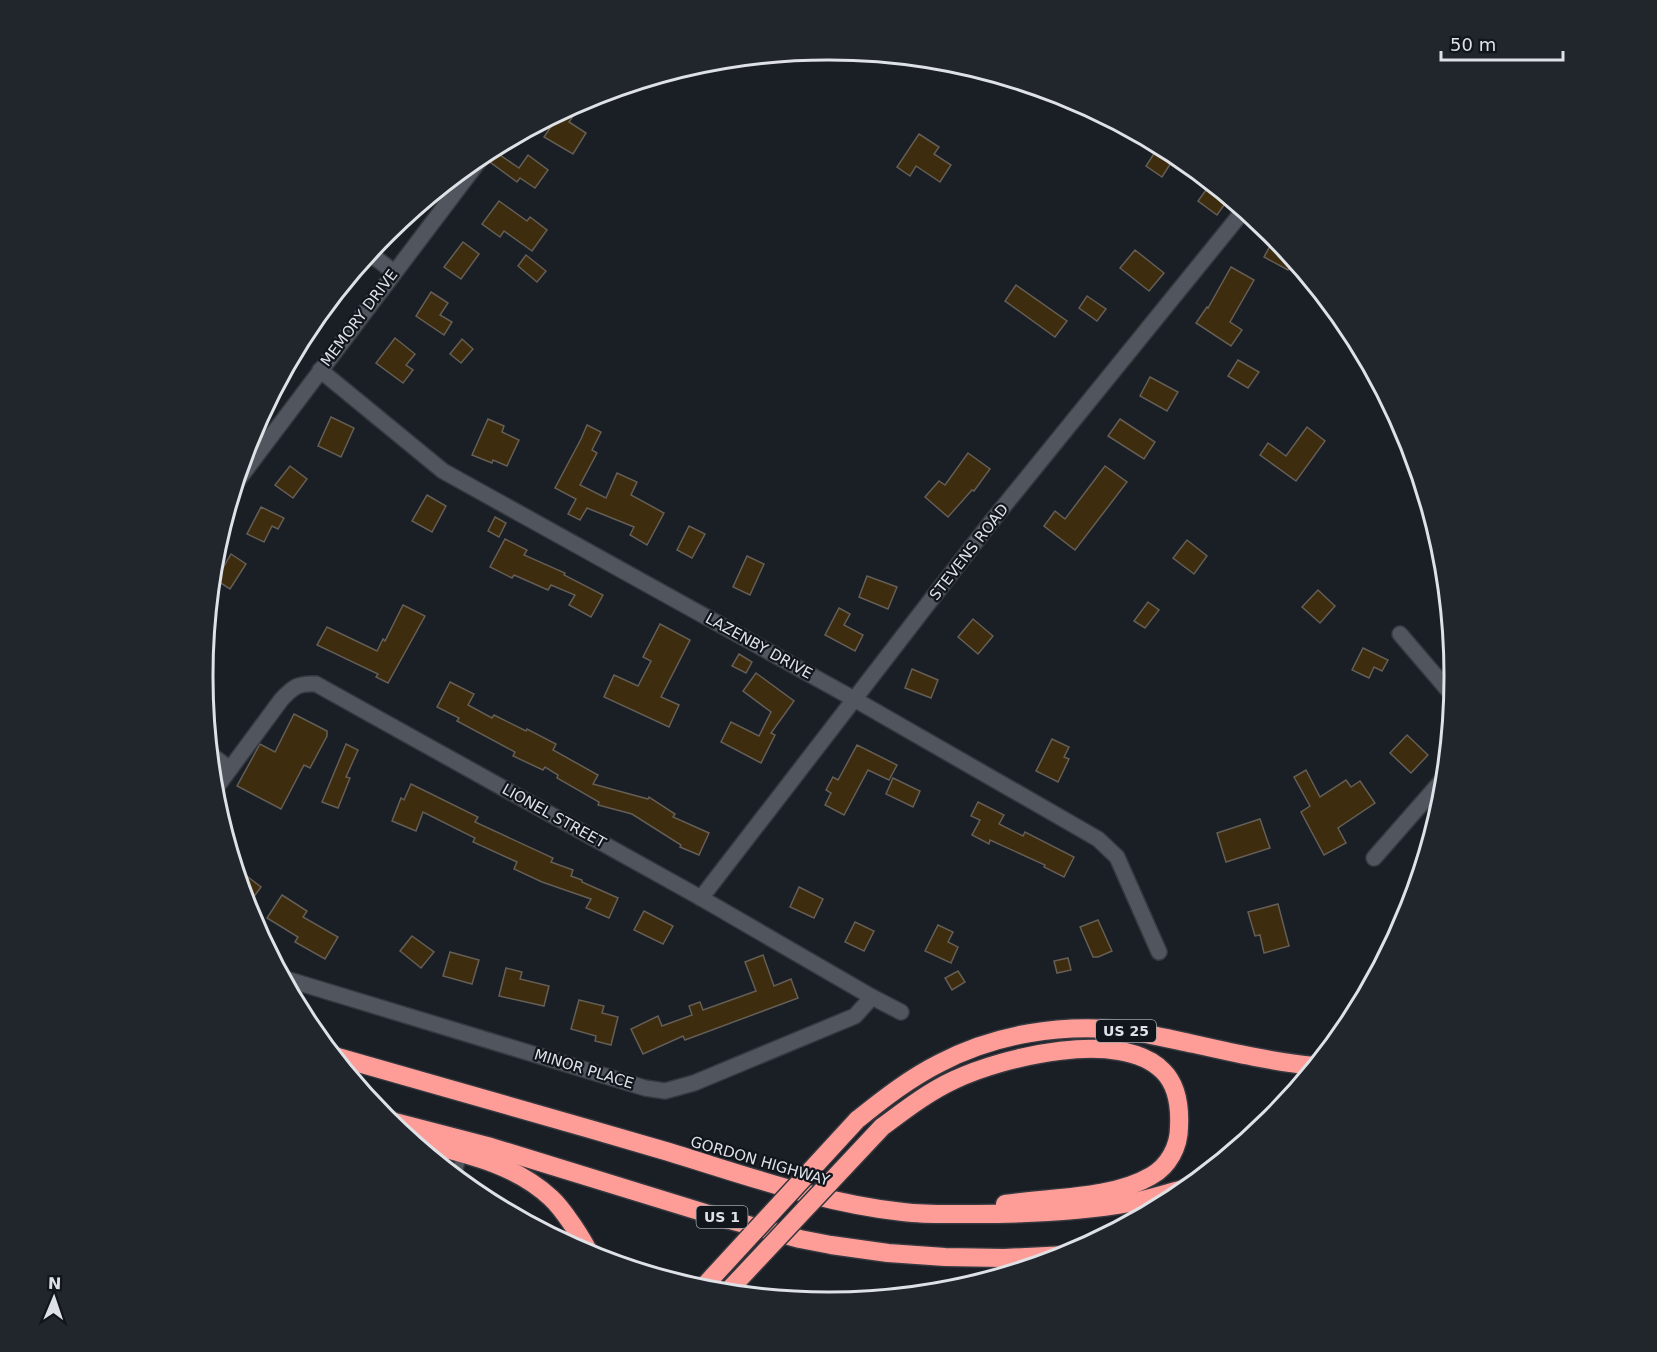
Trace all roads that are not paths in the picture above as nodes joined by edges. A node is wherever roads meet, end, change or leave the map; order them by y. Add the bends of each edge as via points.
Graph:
1 (465, 179) edge
2 (1239, 216) edge
3 (376, 258) edge
4 (394, 272) junction
5 (320, 370) junction
6 (250, 463) edge
7 (1400, 634) dead end
8 (1444, 685) edge
9 (854, 699) junction
10 (219, 761) edge
11 (230, 769) junction
12 (222, 780) edge
13 (1434, 790) edge
14 (1374, 858) dead end
15 (701, 898) junction
16 (1159, 952) dead end
17 (294, 981) edge
18 (872, 997) junction
19 (901, 1012) dead end
20 (347, 1060) edge
21 (1306, 1065) edge
22 (407, 1125) edge
23 (429, 1145) edge
24 (462, 1154) junction
25 (458, 1168) edge
26 (1160, 1195) edge
27 (931, 1214) junction
28 (583, 1241) edge
29 (1033, 1257) edge
30 (710, 1280) edge
31 (734, 1285) edge

1 - 4 street, MEMORY DRIVE
2 - 9 street, STEVENS ROAD
3 - 4 street
4 - 5 street, MEMORY DRIVE
5 - 6 street, MEMORY DRIVE
5 - 9 street, LAZENBY DRIVE via 443,471
7 - 8 street
9 - 15 street, STEVENS ROAD
9 - 16 street, LAZENBY DRIVE via 1098,839 1117,857
10 - 11 street
11 - 12 street, LIONEL STREET
11 - 15 street, LIONEL STREET via 289,692 301,684 316,684
13 - 14 street
15 - 18 street, LIONEL STREET
17 - 18 street, MINOR PLACE via 665,1091 694,1083 855,1016
18 - 19 street, LIONEL STREET
20 - 27 highway, GORDON HIGHWAY via 776,1186 834,1201
21 - 30 highway, US 25, bridge via 1122,1030 1048,1030 982,1045 941,1062 857,1120
22 - 29 highway, US 1 via 800,1239 888,1253
23 - 24 highway
24 - 25 lane
24 - 28 highway via 509,1169 532,1182 552,1199
26 - 27 highway, GORDON HIGHWAY via 1070,1211
27 - 31 highway, bridge via 1119,1189 1154,1175 1174,1151 1179,1137 1180,1117 1170,1080 1151,1062 1136,1055 1082,1050 1014,1058 954,1080 882,1127

